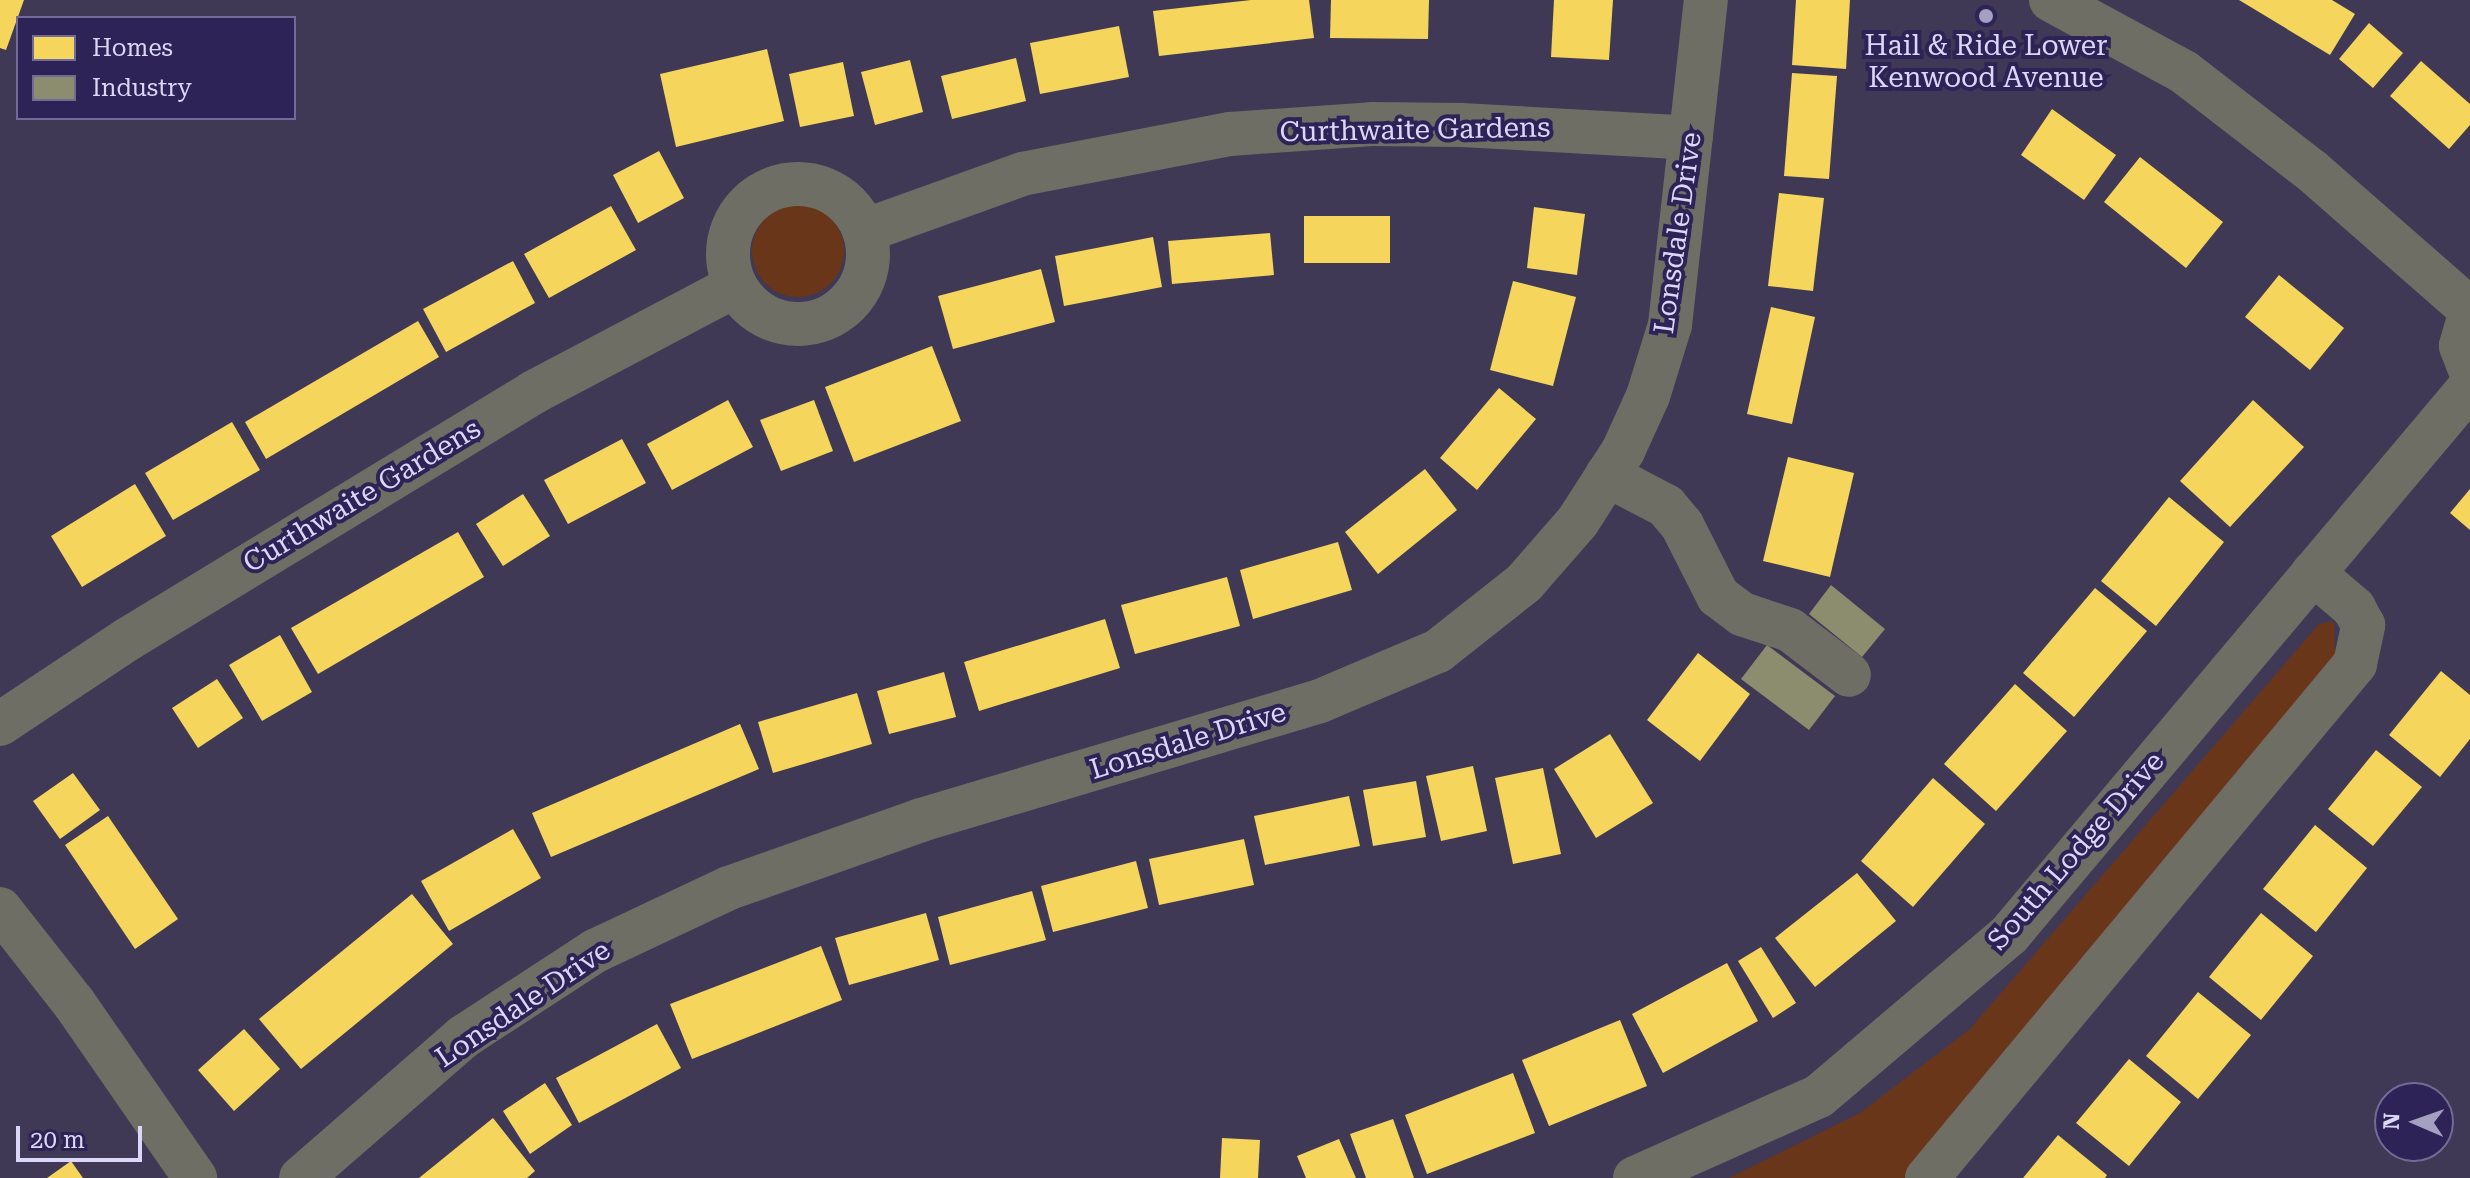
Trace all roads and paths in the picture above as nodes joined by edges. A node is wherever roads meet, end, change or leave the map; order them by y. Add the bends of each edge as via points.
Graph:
1 (1706, 0) edge
2 (2051, 0) edge
3 (1691, 138) junction
4 (864, 231) junction
5 (735, 286) junction
6 (2470, 311) edge
7 (2470, 369) edge
8 (2470, 387) edge
9 (1607, 475) junction
10 (2313, 573) junction
11 (1849, 675) dead end
12 (0, 724) edge
13 (0, 909) edge
14 (195, 1178) edge
15 (301, 1178) edge
16 (1635, 1178) edge
17 (1927, 1178) edge

1 - 3 street, Lonsdale Drive
2 - 6 street via 2184,72 2311,170
3 - 4 street, Curthwaite Gardens via 1372,124 1230,134 1022,174
3 - 9 street, Lonsdale Drive via 1670,325 1648,396
4 - 5 street via 866,272 843,308 825,319 784,323 747,303
4 - 5 street via 840,197 822,187 801,183 770,189 745,207 733,225 728,245
5 - 12 street, Curthwaite Gardens via 534,392 128,639
6 - 7 street via 2461,346
8 - 10 street, South Lodge Drive
9 - 11 street via 1666,506 1682,525 1718,596 1742,614 1790,630
9 - 15 street, Lonsdale Drive via 1578,521 1524,583 1438,651 1320,701 921,820 729,888 595,951 463,1037
10 - 16 street, South Lodge Drive via 2009,935 1819,1096
10 - 17 street via 2354,608 2363,625 2355,664
13 - 14 street via 74,1003

